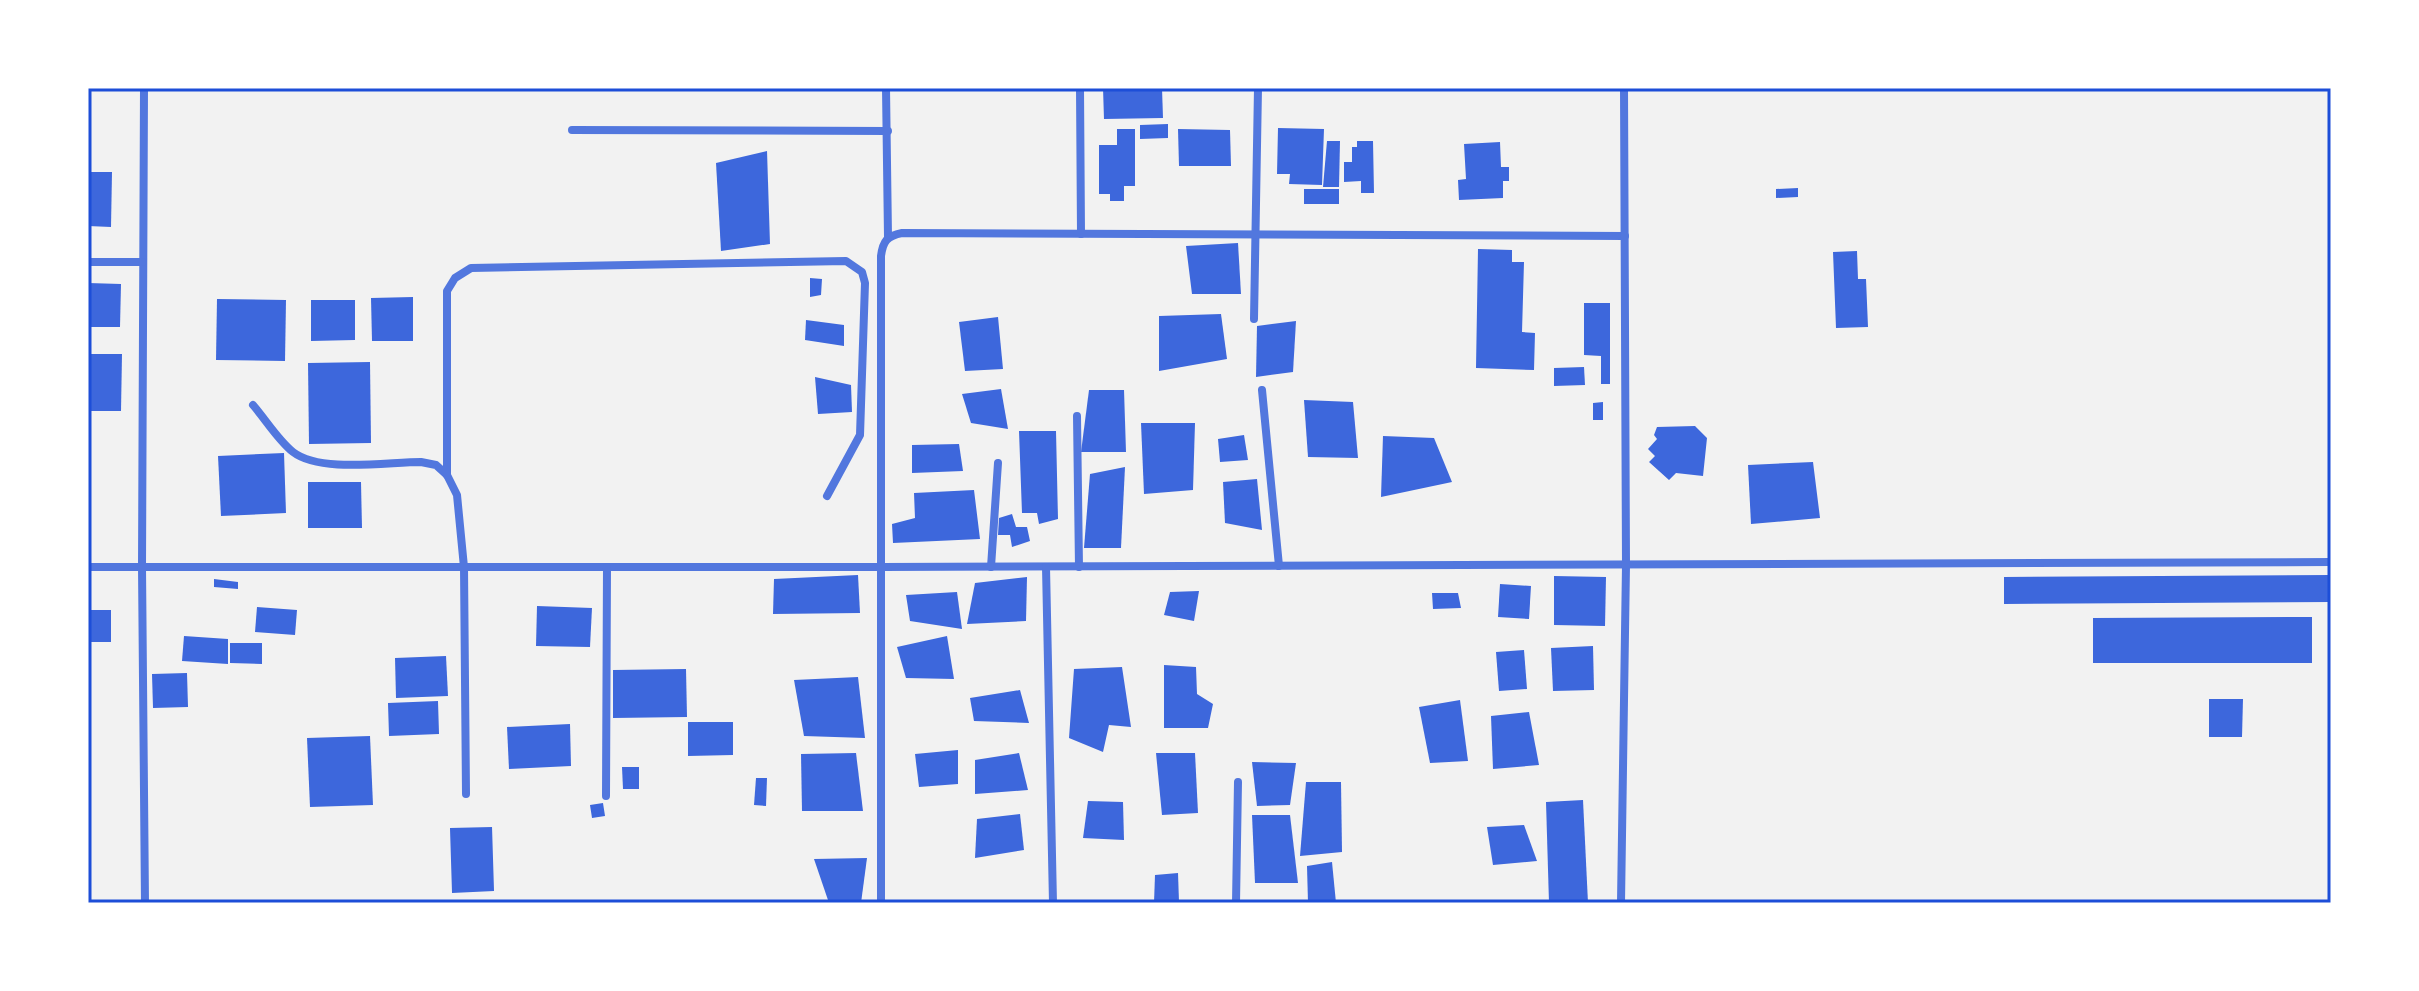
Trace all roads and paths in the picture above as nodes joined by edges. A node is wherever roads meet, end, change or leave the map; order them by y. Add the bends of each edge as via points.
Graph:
1 (144, 88) edge
2 (886, 88) edge
3 (1080, 88) edge
4 (1258, 88) edge
5 (1624, 88) edge
6 (572, 130) dead end
7 (888, 131) junction
8 (1081, 234) junction
9 (1254, 234) junction
10 (1625, 236) junction
11 (888, 237) junction
12 (88, 262) edge
13 (142, 262) junction
14 (1254, 319) dead end
15 (1262, 390) dead end
16 (253, 405) dead end
17 (1077, 416) dead end
18 (998, 463) dead end
19 (447, 475) junction
20 (827, 496) dead end
21 (2331, 562) edge
22 (1626, 565) junction
23 (1279, 566) junction
24 (88, 567) edge
25 (142, 567) junction
26 (464, 567) junction
27 (607, 567) junction
28 (882, 567) junction
29 (991, 567) junction
30 (1046, 567) junction
31 (1079, 567) junction
32 (1238, 782) dead end
33 (466, 794) dead end
34 (606, 796) dead end
35 (145, 903) edge
36 (881, 903) edge
37 (1053, 903) edge
38 (1236, 903) edge
39 (1621, 903) edge

1 - 13 street
2 - 7 street
3 - 8 street
4 - 9 street
5 - 10 street
6 - 7 street
7 - 11 street
8 - 9 street
8 - 11 street
9 - 10 street
9 - 14 street
10 - 22 street
11 - 28 street via 881,256
12 - 13 street
13 - 25 street
15 - 23 street
16 - 19 street via 304,459 321,464 421,462 436,465
17 - 31 street
18 - 29 street
19 - 20 street via 447,291 471,268 846,261 862,272 865,283 860,435
19 - 26 street via 457,495
21 - 22 street
22 - 23 street
22 - 39 street
23 - 31 street
24 - 25 street
25 - 26 street
25 - 35 street
26 - 27 street
26 - 33 street
27 - 28 street
27 - 34 street
28 - 29 street
28 - 36 street
29 - 30 street
30 - 31 street
30 - 37 street
32 - 38 street

